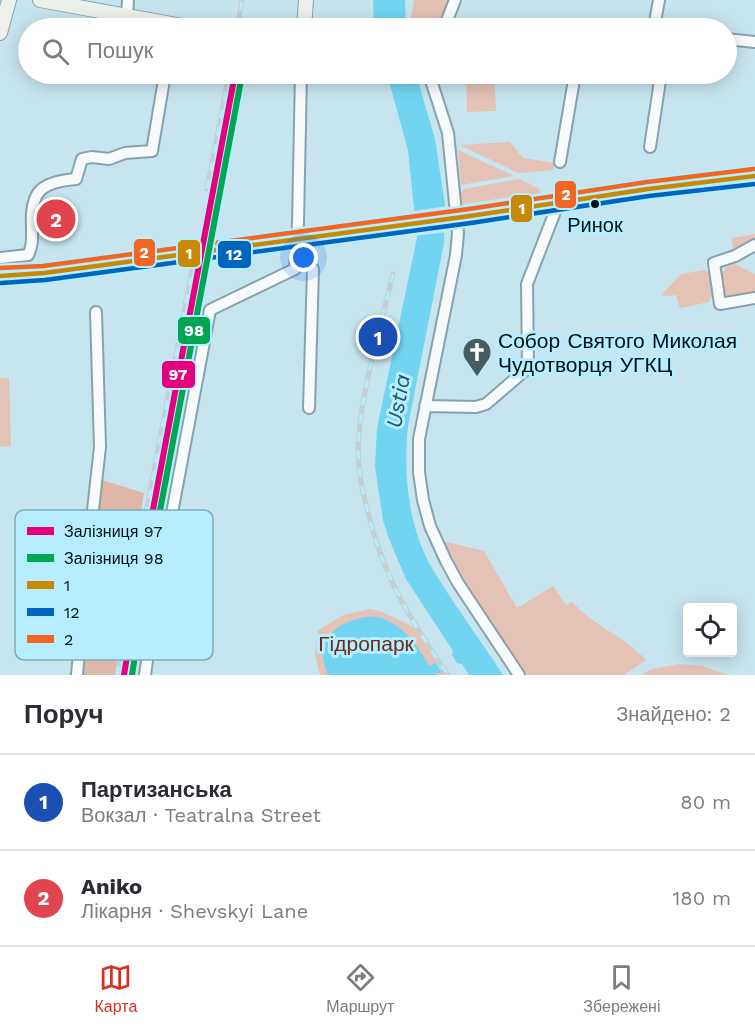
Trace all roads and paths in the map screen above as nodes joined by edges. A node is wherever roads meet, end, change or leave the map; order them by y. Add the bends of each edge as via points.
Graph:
1 (9, 0) edge
2 (40, 0) edge
3 (128, 0) edge
4 (306, 0) edge
5 (455, 0) edge
6 (659, 0) edge
7 (127, 16) junction
8 (135, 18) edge
9 (305, 18) edge
10 (448, 18) edge
11 (656, 18) edge
12 (0, 33) edge
13 (737, 40) edge
14 (755, 42) edge
15 (163, 84) edge
16 (301, 84) edge
17 (432, 84) edge
18 (573, 84) edge
19 (659, 84) edge
20 (650, 147) dead end
21 (560, 162) dead end
22 (755, 176) edge
23 (558, 204) junction
24 (755, 245) edge
25 (0, 258) edge
26 (313, 269) dead end
27 (0, 276) edge
28 (755, 298) edge
29 (96, 312) dead end
30 (425, 406) junction
31 (309, 408) dead end
32 (93, 510) edge
33 (172, 510) edge
34 (78, 660) edge
35 (147, 660) edge
36 (77, 675) edge
37 (145, 675) edge
38 (519, 675) edge

1 - 12 street
2 - 7 street
3 - 7 street
4 - 9 street
5 - 10 street
6 - 11 street
7 - 8 street
13 - 14 street
15 - 25 street via 152,151 109,159 82,159 76,179 56,180 40,189 34,198 33,246 28,255
16 - 33 street via 295,269 210,310
17 - 30 street via 448,134 458,233
18 - 21 street
19 - 20 street
22 - 23 main road
23 - 27 main road, bridge
23 - 30 street via 527,284 528,368 486,404
24 - 28 street via 714,263 720,304
26 - 31 street
29 - 32 street via 100,447
30 - 38 street via 418,456 430,526 458,584
34 - 36 street
35 - 37 street

